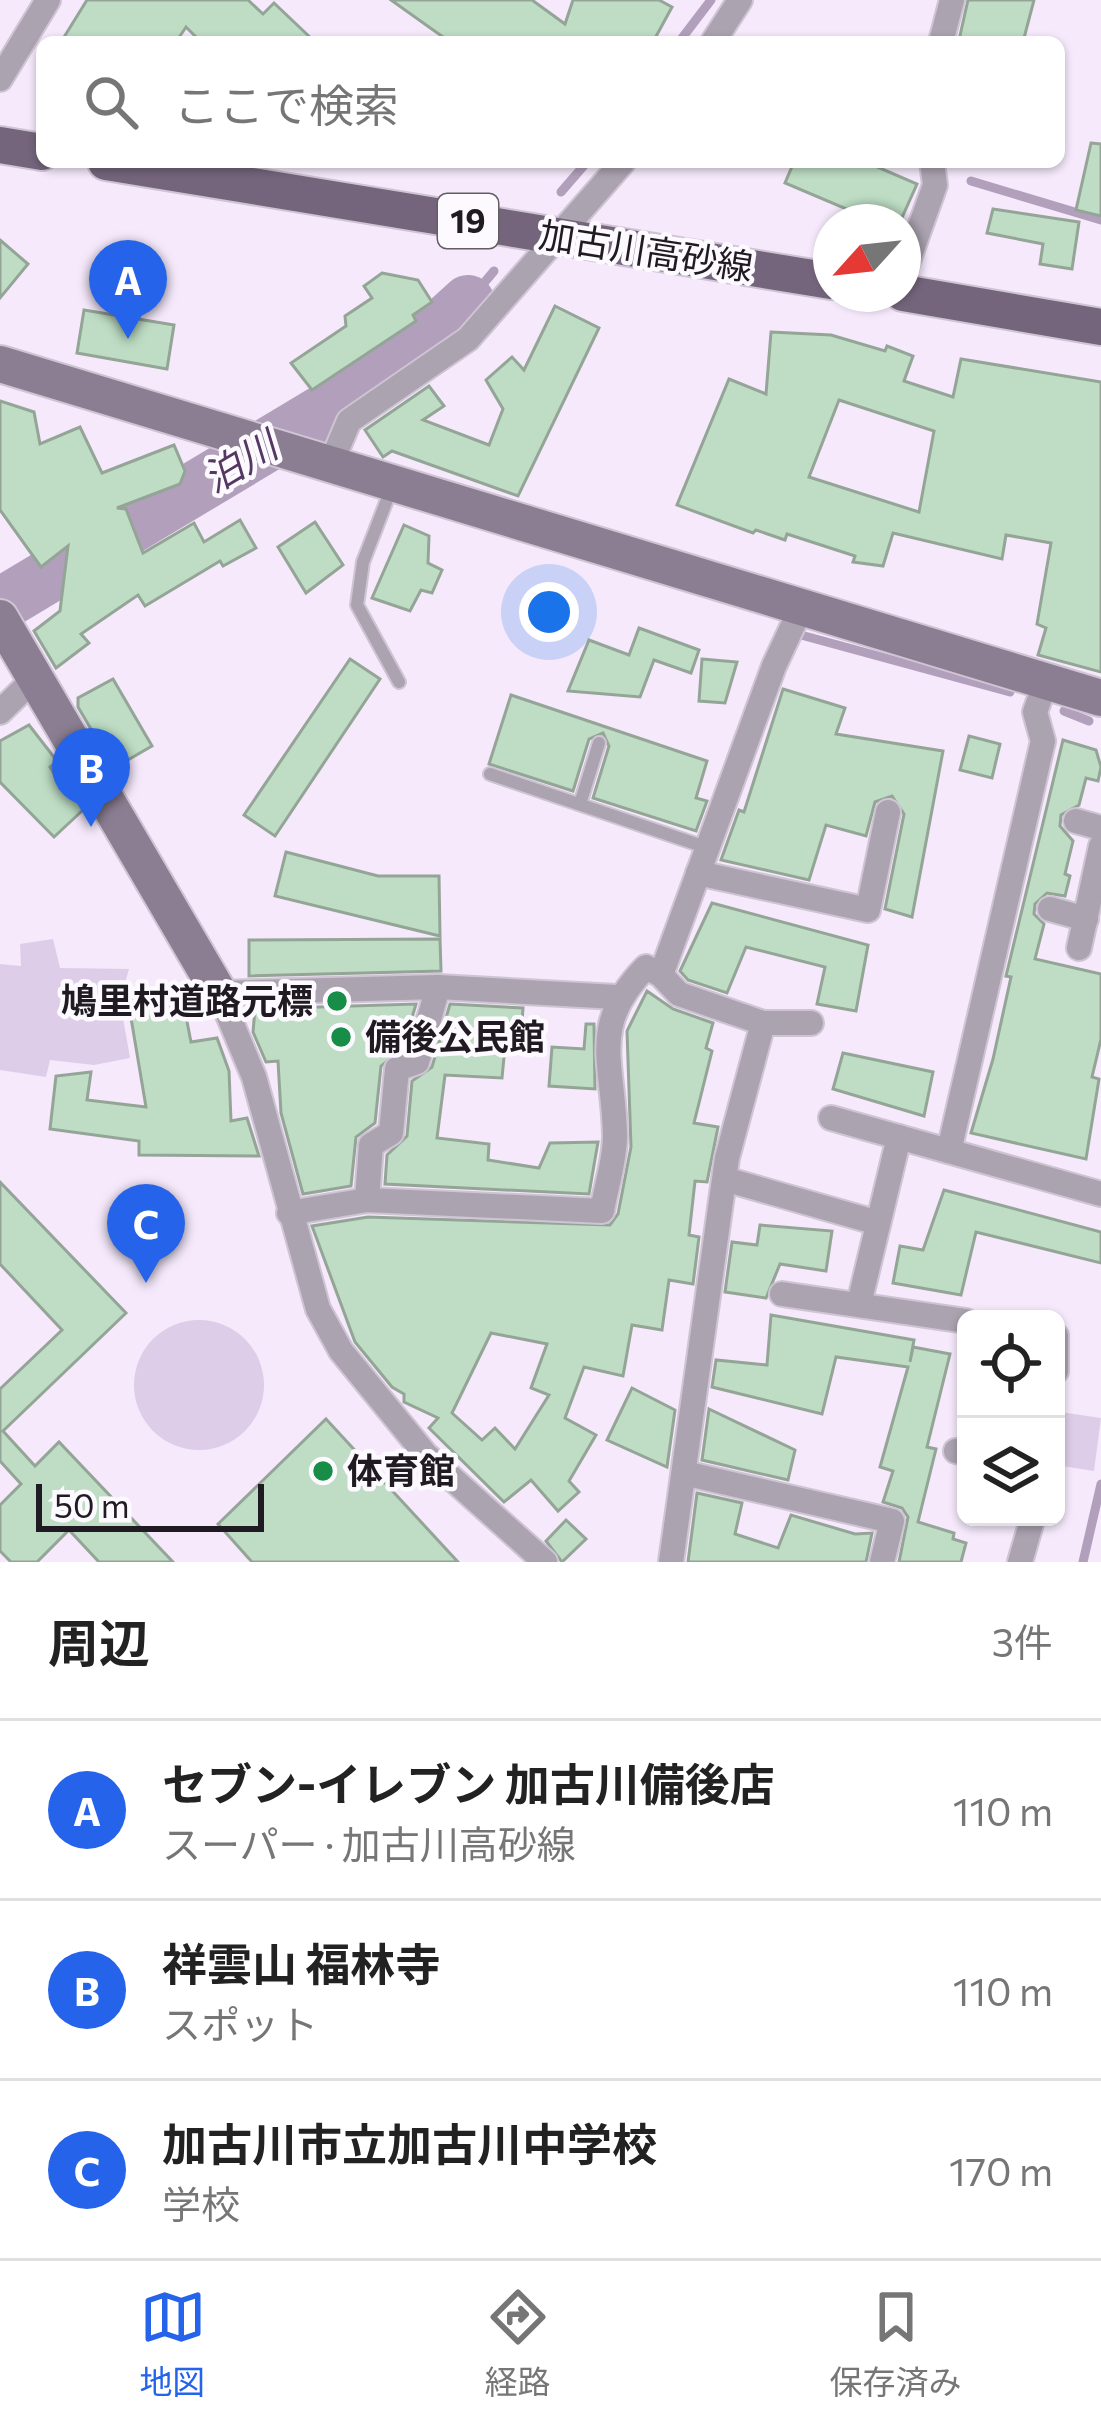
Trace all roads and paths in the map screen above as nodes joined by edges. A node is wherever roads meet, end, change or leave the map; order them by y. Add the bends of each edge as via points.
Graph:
1 (48, 0) edge
2 (740, 0) edge
3 (952, 0) edge
4 (717, 36) edge
5 (943, 36) edge
6 (0, 79) edge
7 (0, 145) edge
8 (36, 151) edge
9 (143, 168) edge
10 (618, 168) edge
11 (933, 168) edge
12 (921, 224) edge
13 (560, 236) junction
14 (813, 278) edge
15 (921, 296) edge
16 (1101, 327) edge
17 (0, 364) edge
18 (330, 461) junction
19 (394, 481) junction
20 (802, 606) junction
21 (0, 618) edge
22 (35, 678) junction
23 (1046, 681) junction
24 (399, 682) dead end
25 (1101, 698) edge
26 (0, 712) edge
27 (599, 743) dead end
28 (490, 774) dead end
29 (580, 804) junction
30 (888, 812) dead end
31 (1076, 821) dead end
32 (1101, 828) edge
33 (1101, 846) edge
34 (707, 848) junction
35 (698, 873) junction
36 (1049, 909) dead end
37 (1086, 919) junction
38 (1079, 949) dead end
39 (661, 975) junction
40 (438, 987) junction
41 (219, 993) junction
42 (616, 997) junction
43 (763, 1023) junction
44 (811, 1023) dead end
45 (831, 1118) dead end
46 (899, 1137) junction
47 (949, 1151) junction
48 (728, 1180) junction
49 (1101, 1194) edge
50 (368, 1200) junction
51 (289, 1213) junction
52 (878, 1223) junction
53 (782, 1294) dead end
54 (859, 1304) junction
55 (957, 1320) edge
56 (684, 1473) junction
57 (1031, 1526) edge
58 (517, 1550) edge
59 (545, 1562) edge
60 (671, 1562) edge
61 (881, 1562) edge
62 (1020, 1562) edge

1 - 6 street
2 - 4 street
3 - 5 street
7 - 8 main road
9 - 13 main road, 加古川高砂線 / 19
10 - 13 street
11 - 12 street
13 - 14 main road, 加古川高砂線 / 19
13 - 18 street via 468,339 349,421
15 - 16 main road
17 - 18 street
18 - 19 street
19 - 20 street
19 - 24 lane via 363,562 357,605
20 - 23 street
20 - 34 street
21 - 22 street
22 - 26 street
22 - 41 street
23 - 25 street
23 - 47 street via 1035,712 1042,741
27 - 29 lane
28 - 29 lane
29 - 34 lane
30 - 35 street via 868,910
31 - 32 street
33 - 37 street
34 - 35 street
35 - 39 street
36 - 37 street
37 - 38 street
39 - 42 street via 646,967
39 - 43 street via 680,994
40 - 41 street
40 - 42 street
40 - 50 street via 418,1062 398,1070 391,1133 371,1145
41 - 51 street via 254,1077
42 - 50 street via 608,1044 615,1140 602,1211
43 - 44 street
43 - 48 street
45 - 46 street
46 - 47 street
46 - 52 street
47 - 49 street
48 - 52 street
48 - 56 street
50 - 51 street
51 - 58 street via 318,1309 341,1351
52 - 54 street
53 - 54 street
54 - 55 street
56 - 60 street
56 - 61 street via 892,1521
57 - 62 street
58 - 59 street

